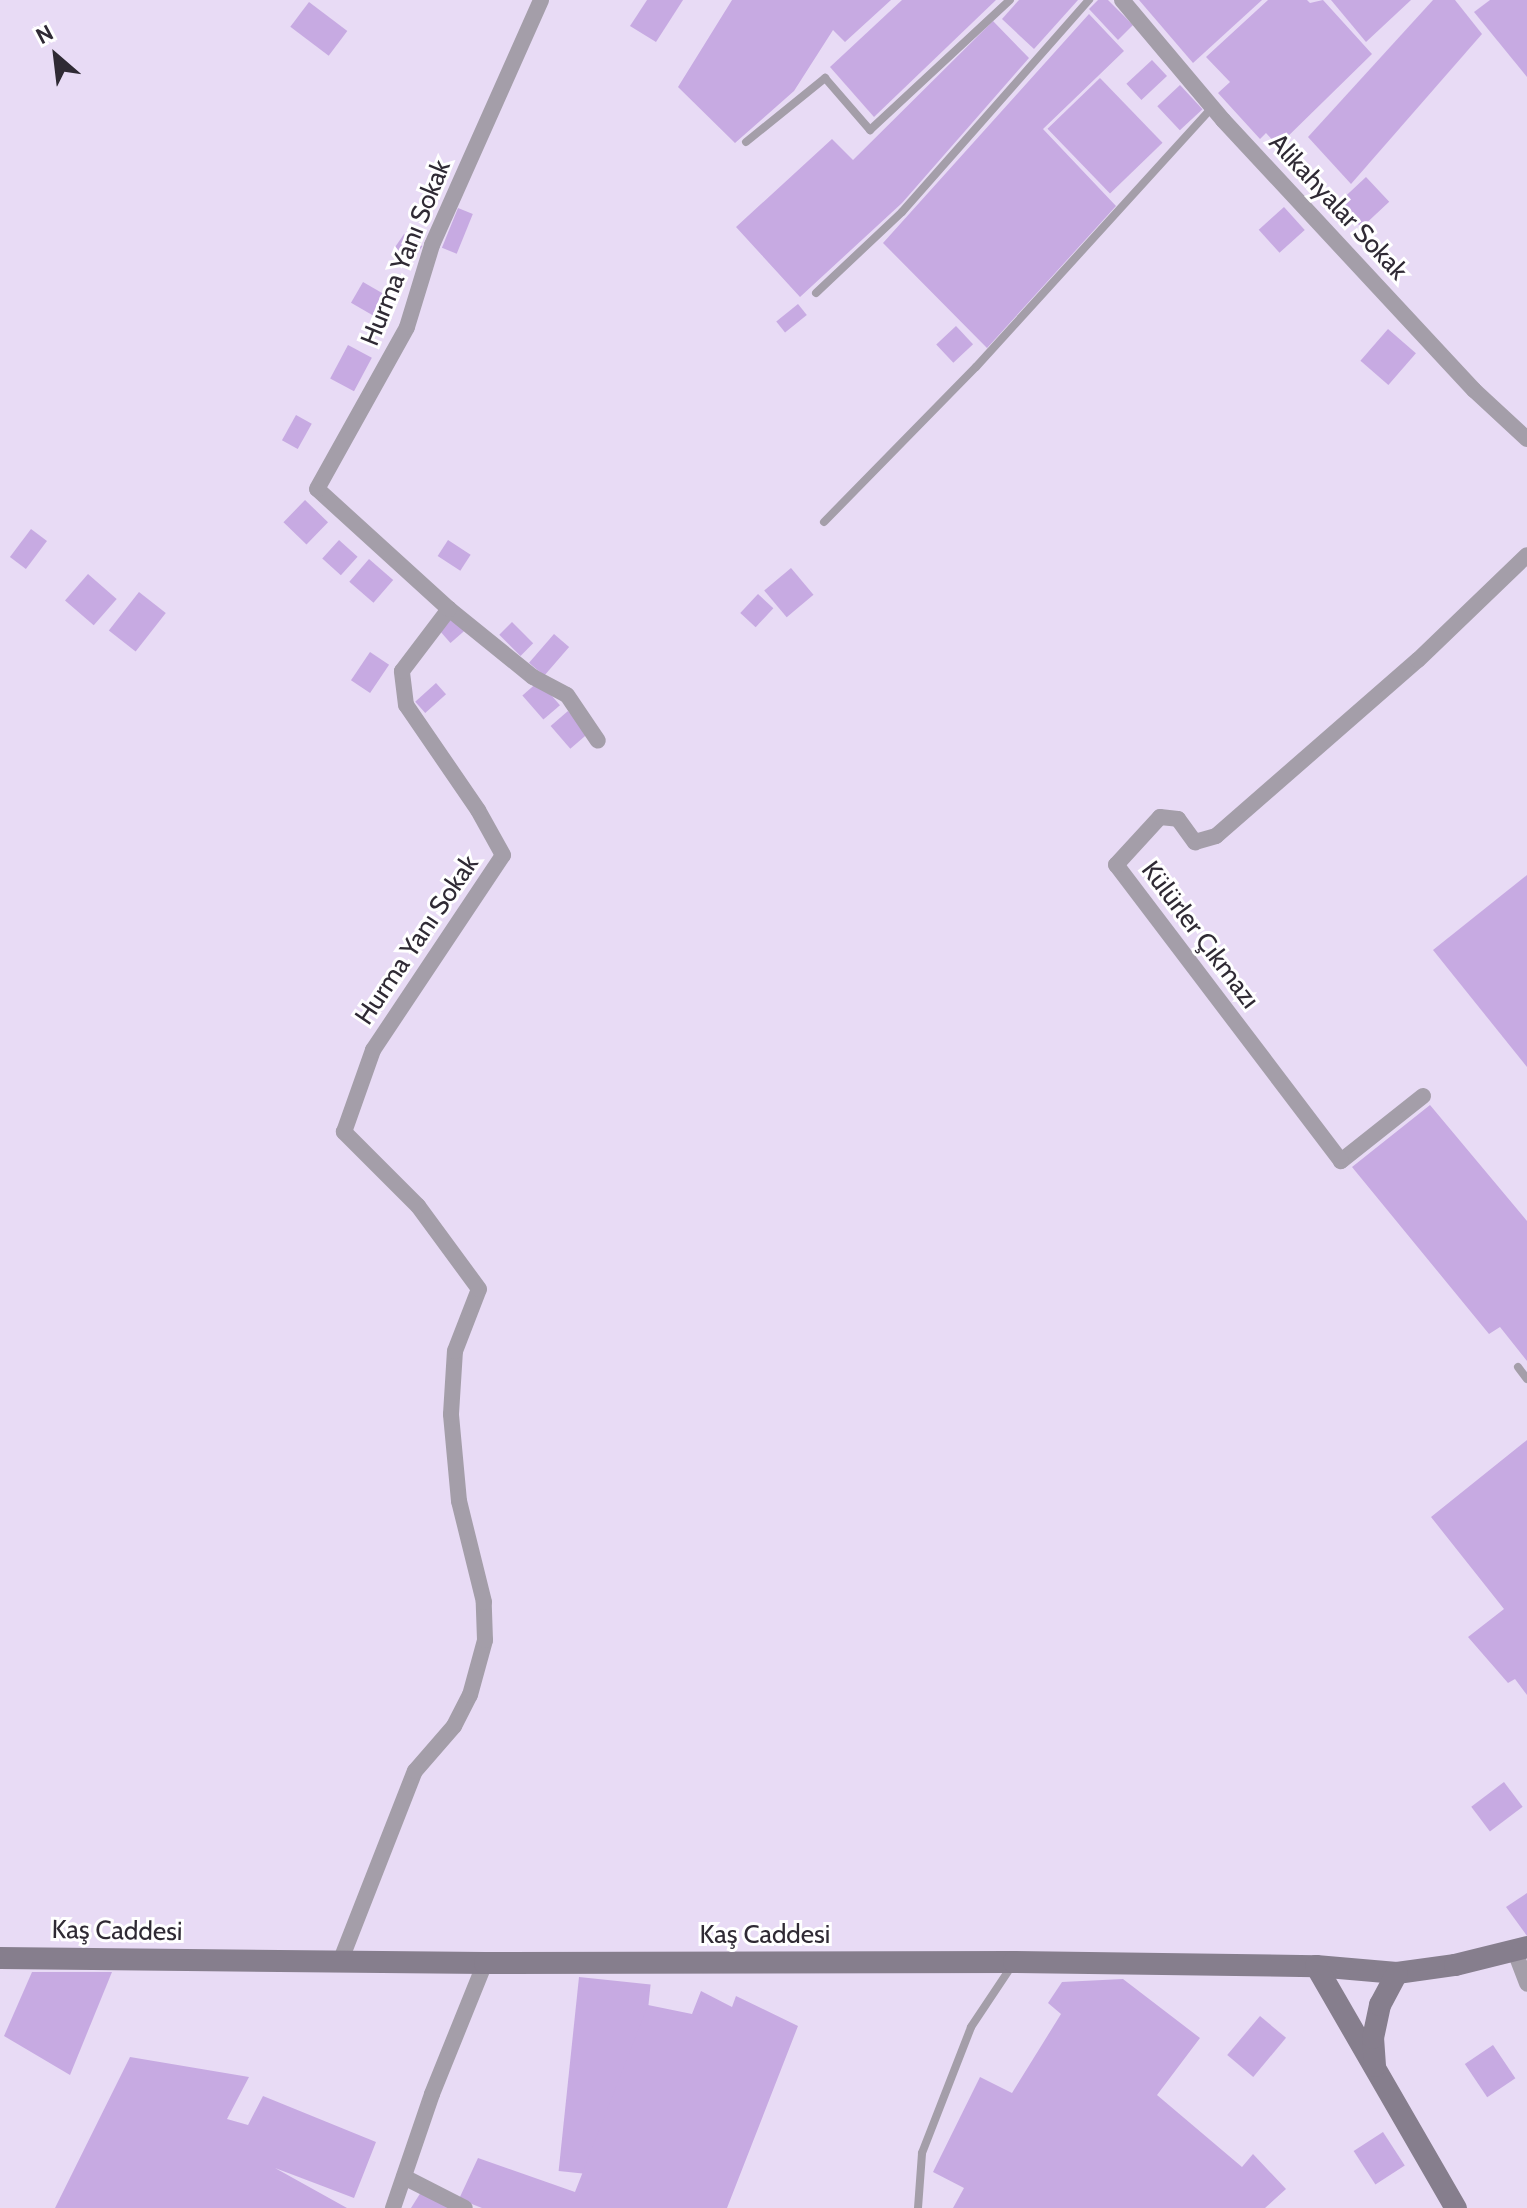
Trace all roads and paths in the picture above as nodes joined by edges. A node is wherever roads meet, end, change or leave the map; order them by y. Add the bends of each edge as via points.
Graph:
1 (541, 0) edge
2 (1010, 0) edge
3 (1089, 0) edge
4 (1122, 0) edge
5 (1213, 107) junction
6 (746, 142) dead end
7 (816, 293) dead end
8 (1527, 439) edge
9 (824, 522) dead end
10 (1527, 555) edge
11 (449, 609) junction
12 (598, 741) dead end
13 (1423, 1096) dead end
14 (1518, 1367) dead end
15 (1527, 1379) edge
16 (1521, 1950) edge
17 (0, 1958) edge
18 (340, 1962) junction
19 (1014, 1962) junction
20 (485, 1963) junction
21 (1316, 1966) junction
22 (1397, 1973) junction
23 (1527, 1984) edge
24 (1376, 2075) junction
25 (404, 2177) junction
26 (393, 2208) edge
27 (465, 2208) edge
28 (918, 2208) edge
29 (1456, 2208) edge

1 - 11 street, Hurma Yanı Sokak via 432,245 407,327 317,489
2 - 6 lane via 870,130 825,78
3 - 7 lane via 902,212
4 - 5 street, Alikahyalar Sokak
5 - 8 street, Alikahyalar Sokak via 1474,390
5 - 9 lane via 976,367
10 - 13 street, Külürler Çıkmazı via 1418,660 1216,836 1195,842 1178,819 1160,817 1116,865 1341,1161
11 - 12 street via 533,677 567,695
11 - 18 street, Hurma Yanı Sokak via 402,671 406,705 503,855 373,1050 344,1132 418,1206 479,1289 455,1351 451,1414 459,1501 484,1602 485,1640 470,1695 454,1726 415,1771
14 - 15 lane
16 - 22 street, Kaş Caddesi
16 - 23 street
17 - 18 street, Kaş Caddesi
18 - 20 street, Kaş Caddesi
19 - 20 street, Kaş Caddesi
19 - 21 street, Kaş Caddesi
19 - 28 lane via 971,2027 922,2153
20 - 25 street
21 - 22 street, Kaş Caddesi
21 - 24 street
22 - 24 street via 1380,2005 1373,2038
24 - 29 street
25 - 26 street
25 - 27 street

